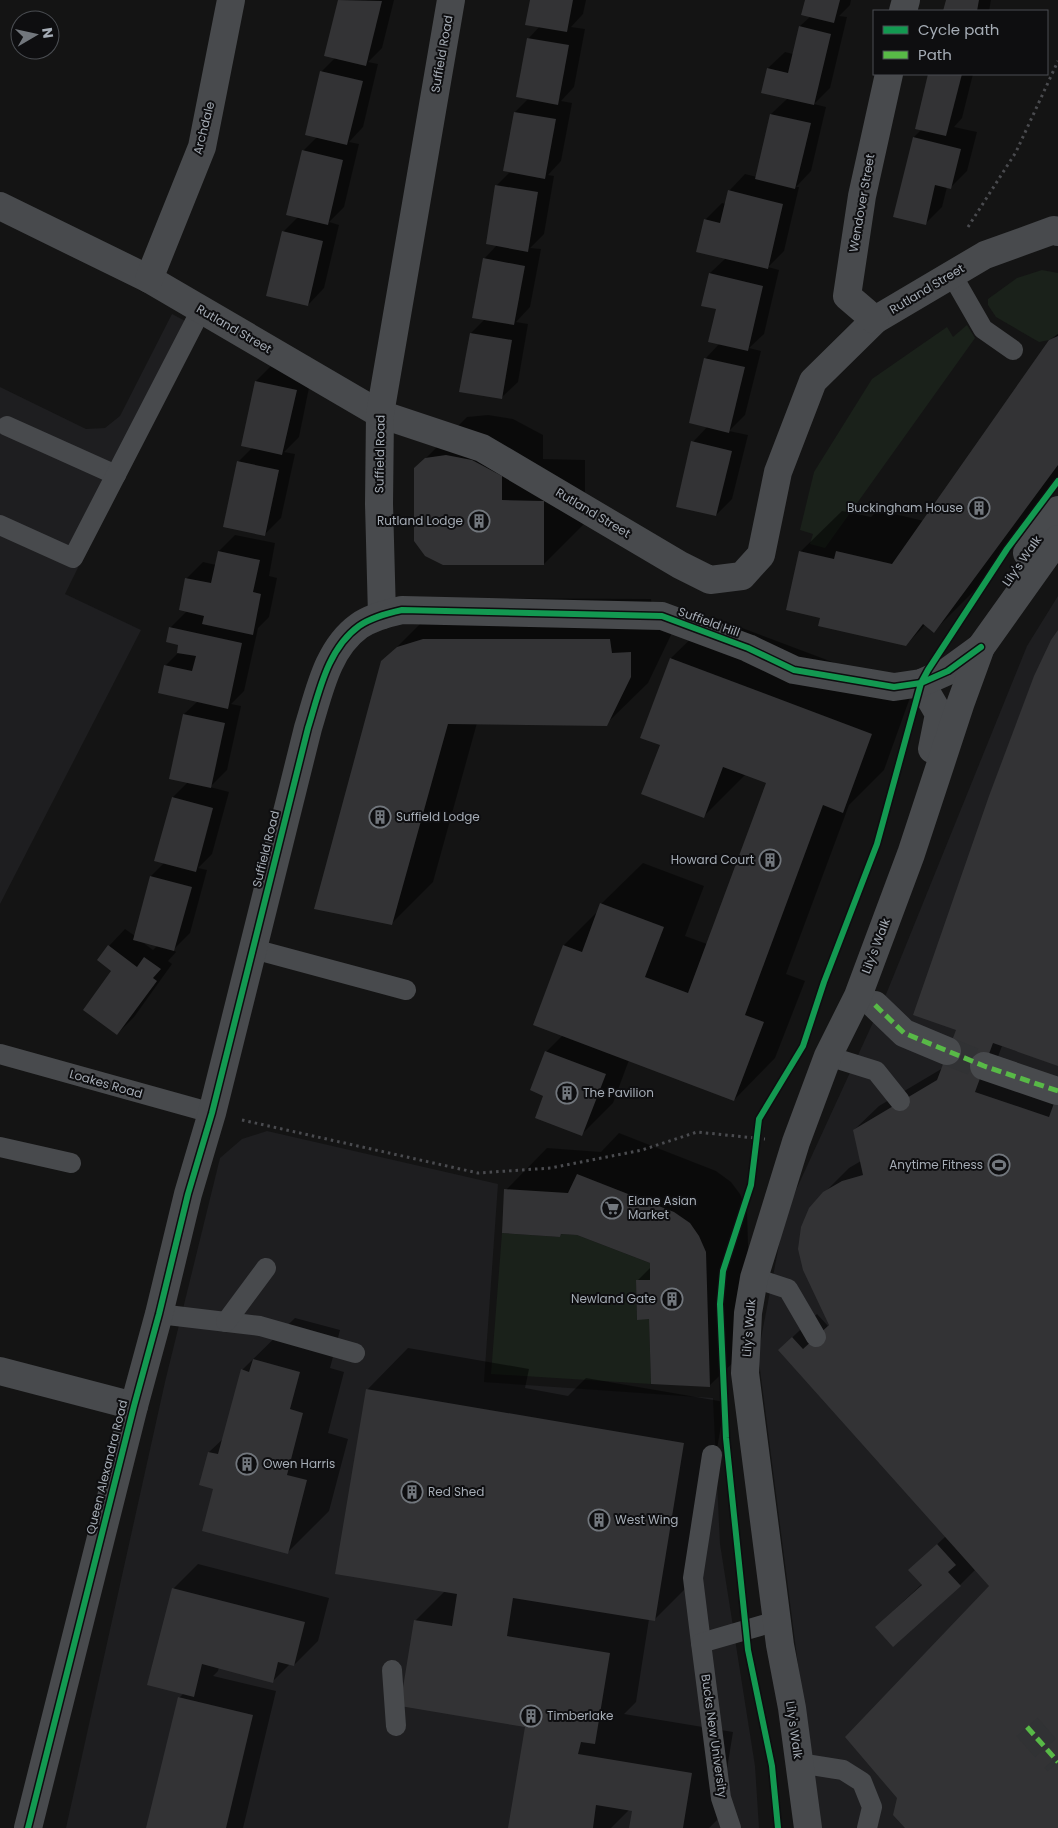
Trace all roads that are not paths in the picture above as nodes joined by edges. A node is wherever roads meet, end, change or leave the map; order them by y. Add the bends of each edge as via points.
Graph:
1 (231, 0) edge
2 (451, 0) edge
3 (889, 75) edge
4 (0, 206) edge
5 (1058, 232) edge
6 (955, 273) junction
7 (148, 279) junction
8 (201, 310) junction
9 (876, 320) junction
10 (1013, 350) dead end
11 (380, 414) junction
12 (7, 426) dead end
13 (116, 476) junction
14 (1058, 510) edge
15 (0, 525) edge
16 (1058, 539) edge
17 (382, 614) junction
18 (975, 641) junction
19 (794, 670) junction
20 (921, 683) junction
21 (912, 854) junction
22 (253, 950) junction
23 (406, 990) dead end
24 (875, 1006) dead end
25 (947, 1051) tunnel mouth
26 (0, 1054) edge
27 (828, 1056) junction
28 (984, 1066) tunnel mouth
29 (1057, 1091) edge
30 (900, 1101) dead end
31 (212, 1113) junction
32 (0, 1146) edge
33 (71, 1163) dead end
34 (266, 1268) dead end
35 (754, 1278) junction
36 (159, 1314) junction
37 (226, 1322) junction
38 (816, 1337) dead end
39 (354, 1353) dead end
40 (0, 1371) edge
41 (134, 1406) junction
42 (712, 1455) dead end
43 (777, 1621) junction
44 (701, 1643) junction
45 (392, 1670) dead end
46 (396, 1726) dead end
47 (799, 1763) junction
48 (28, 1828) edge
49 (730, 1828) edge
50 (808, 1828) edge
51 (868, 1828) edge

1 - 7 street, Archdale via 202,147
2 - 11 street, Suffield Road
3 - 9 street, Wendover Street via 862,196 847,296
4 - 7 street, Rutland Street
5 - 6 street, Rutland Street via 1054,230 985,255
6 - 9 street, Rutland Street
6 - 10 lane via 983,329
7 - 8 street, Rutland Street
8 - 11 street, Rutland Street
8 - 13 lane
9 - 11 street, Rutland Street via 813,381 778,472 762,555 742,576 710,580 482,448
11 - 17 street, Suffield Road
12 - 13 lane
13 - 15 lane via 73,558
14 - 18 street, Lily's Walk
16 - 18 street, Lily's Walk
17 - 19 street, Suffield Hill via 402,610 662,616 748,648
17 - 22 street, Suffield Road via 359,626 339,647 327,669 308,728
18 - 19 street, Suffield Hill via 928,670 892,673
18 - 20 street, Suffield Hill via 948,671
18 - 21 street, Lily's Walk via 960,702
19 - 20 street, Suffield Hill via 894,687
20 - 21 street, Lily's Walk via 938,714
21 - 27 street, Lily's Walk via 858,996
22 - 23 lane
22 - 31 street, Suffield Road
24 - 25 street via 904,1032
26 - 31 lane, Loakes Road
27 - 30 lane via 876,1071
27 - 35 street, Lily's Walk via 796,1142
28 - 29 street
31 - 36 street, Queen Alexandra Road via 188,1194
32 - 33 lane
34 - 37 lane
35 - 38 lane via 788,1289
35 - 43 street, Lily's Walk via 748,1313 745,1372
36 - 37 lane
36 - 41 street, Queen Alexandra Road
37 - 39 lane via 260,1326
40 - 41 street
41 - 48 street, Queen Alexandra Road
42 - 44 lane, Bucks New University via 693,1578
43 - 44 lane
43 - 47 street, Lily's Walk
44 - 49 lane, Bucks New University via 721,1798
45 - 46 lane
47 - 50 street, Lily's Walk
47 - 51 lane via 843,1770 862,1782 872,1807

